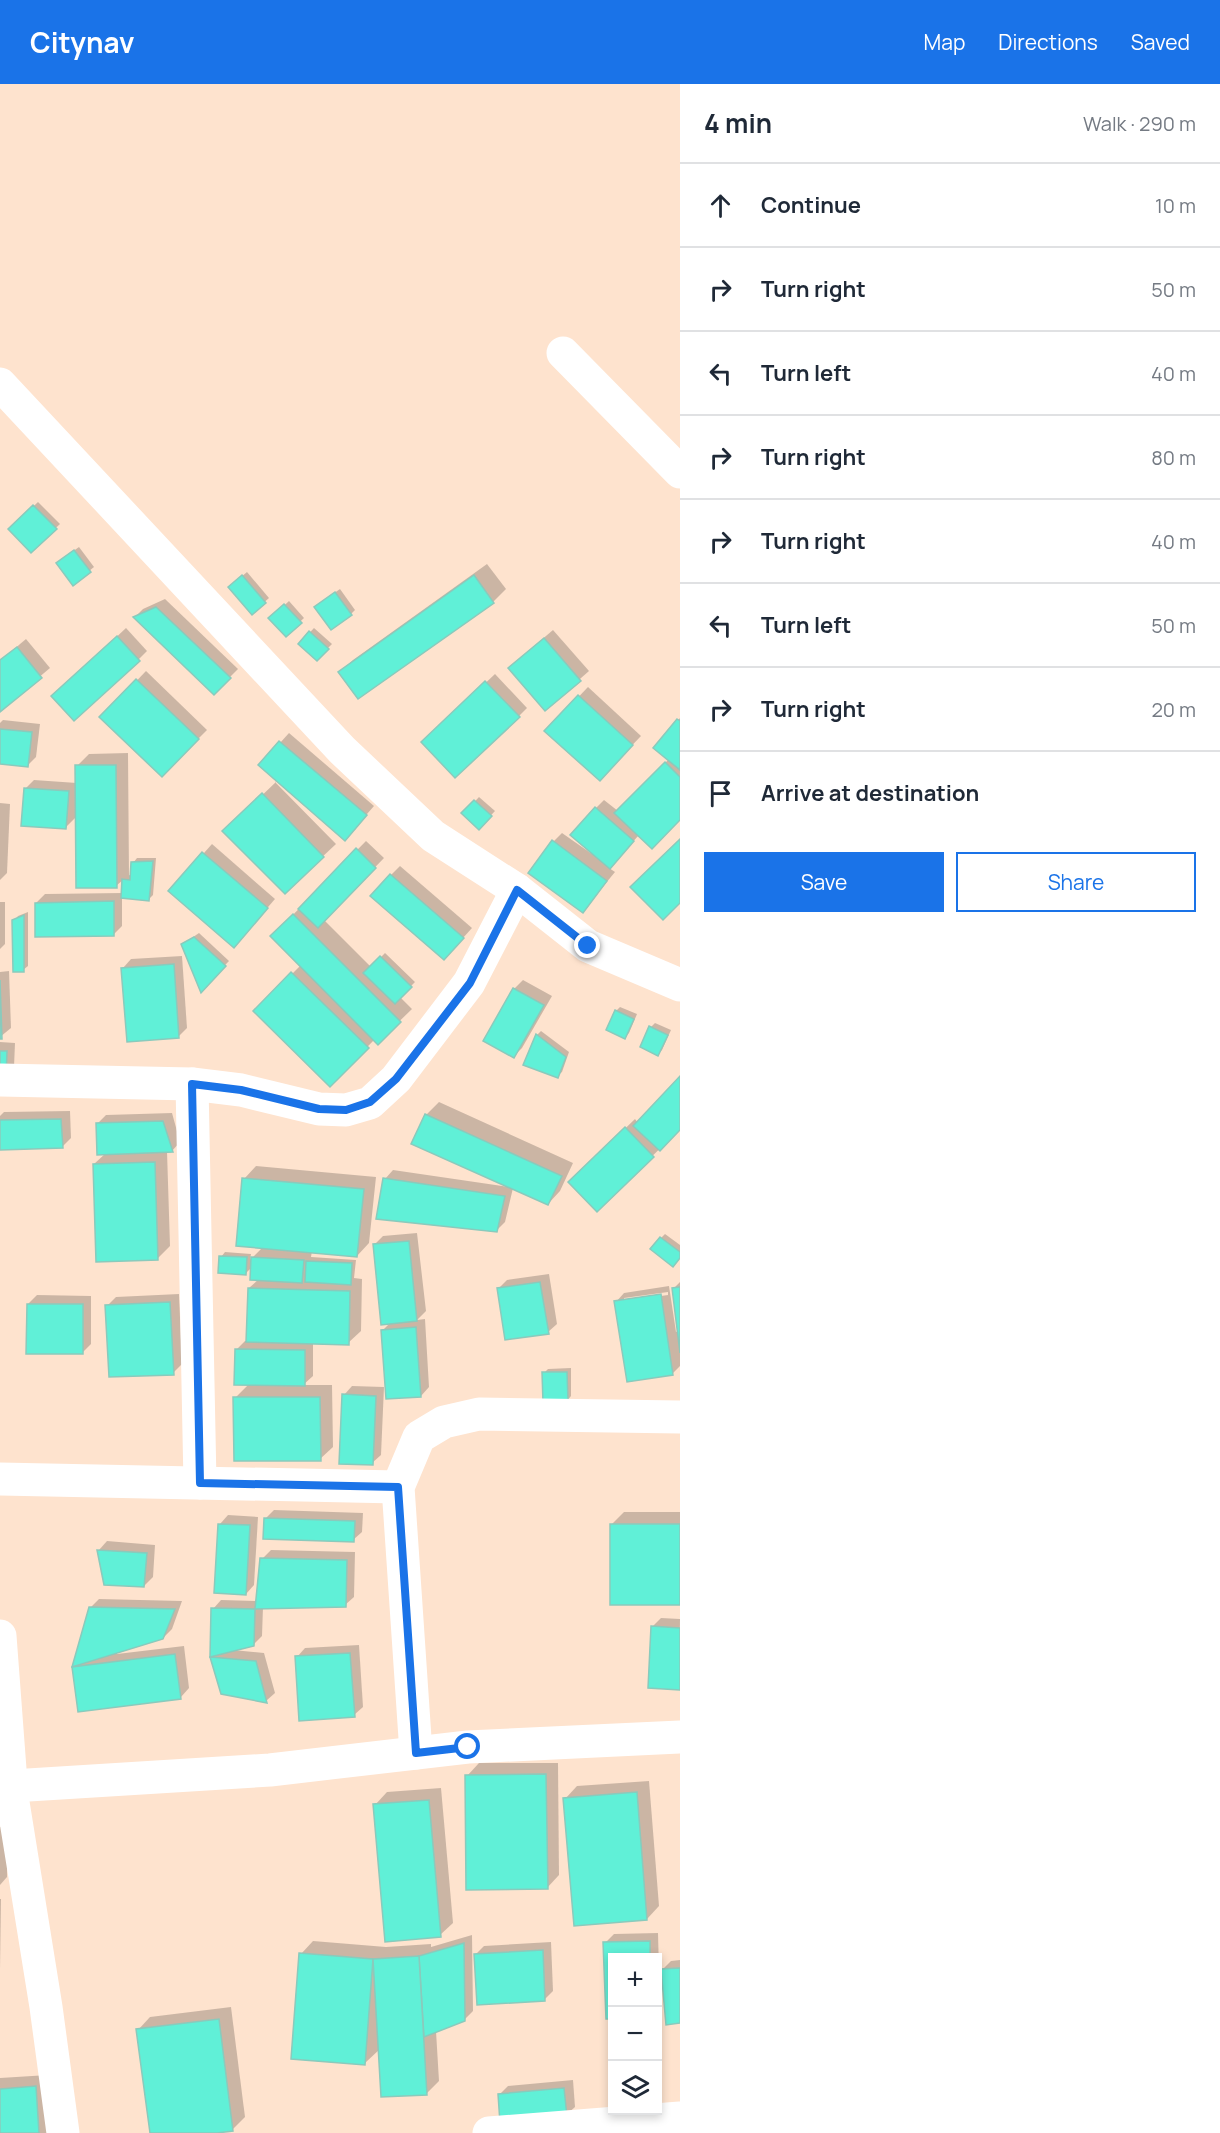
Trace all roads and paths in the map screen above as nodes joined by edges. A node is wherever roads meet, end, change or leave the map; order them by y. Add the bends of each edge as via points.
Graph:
1 (563, 353) dead end
2 (0, 384) edge
3 (680, 472) edge
4 (517, 890) junction
5 (680, 985) edge
6 (0, 1080) edge
7 (192, 1084) junction
8 (680, 1418) edge
9 (0, 1479) edge
10 (200, 1483) junction
11 (398, 1487) junction
12 (0, 1636) edge
13 (680, 1737) edge
14 (416, 1753) junction
15 (12, 1786) junction
16 (680, 2118) edge
17 (63, 2133) edge
18 (489, 2133) edge

1 - 3 street
2 - 4 street via 342,750 433,836
4 - 5 street via 588,946
4 - 7 street via 470,983 396,1079 370,1102 346,1110 319,1109 241,1090
6 - 7 street
7 - 10 street
8 - 11 street via 479,1413 444,1422 419,1437
9 - 10 street
10 - 11 street
11 - 14 street
12 - 15 street
13 - 14 street
14 - 15 street via 270,1770
15 - 17 street
16 - 18 street

